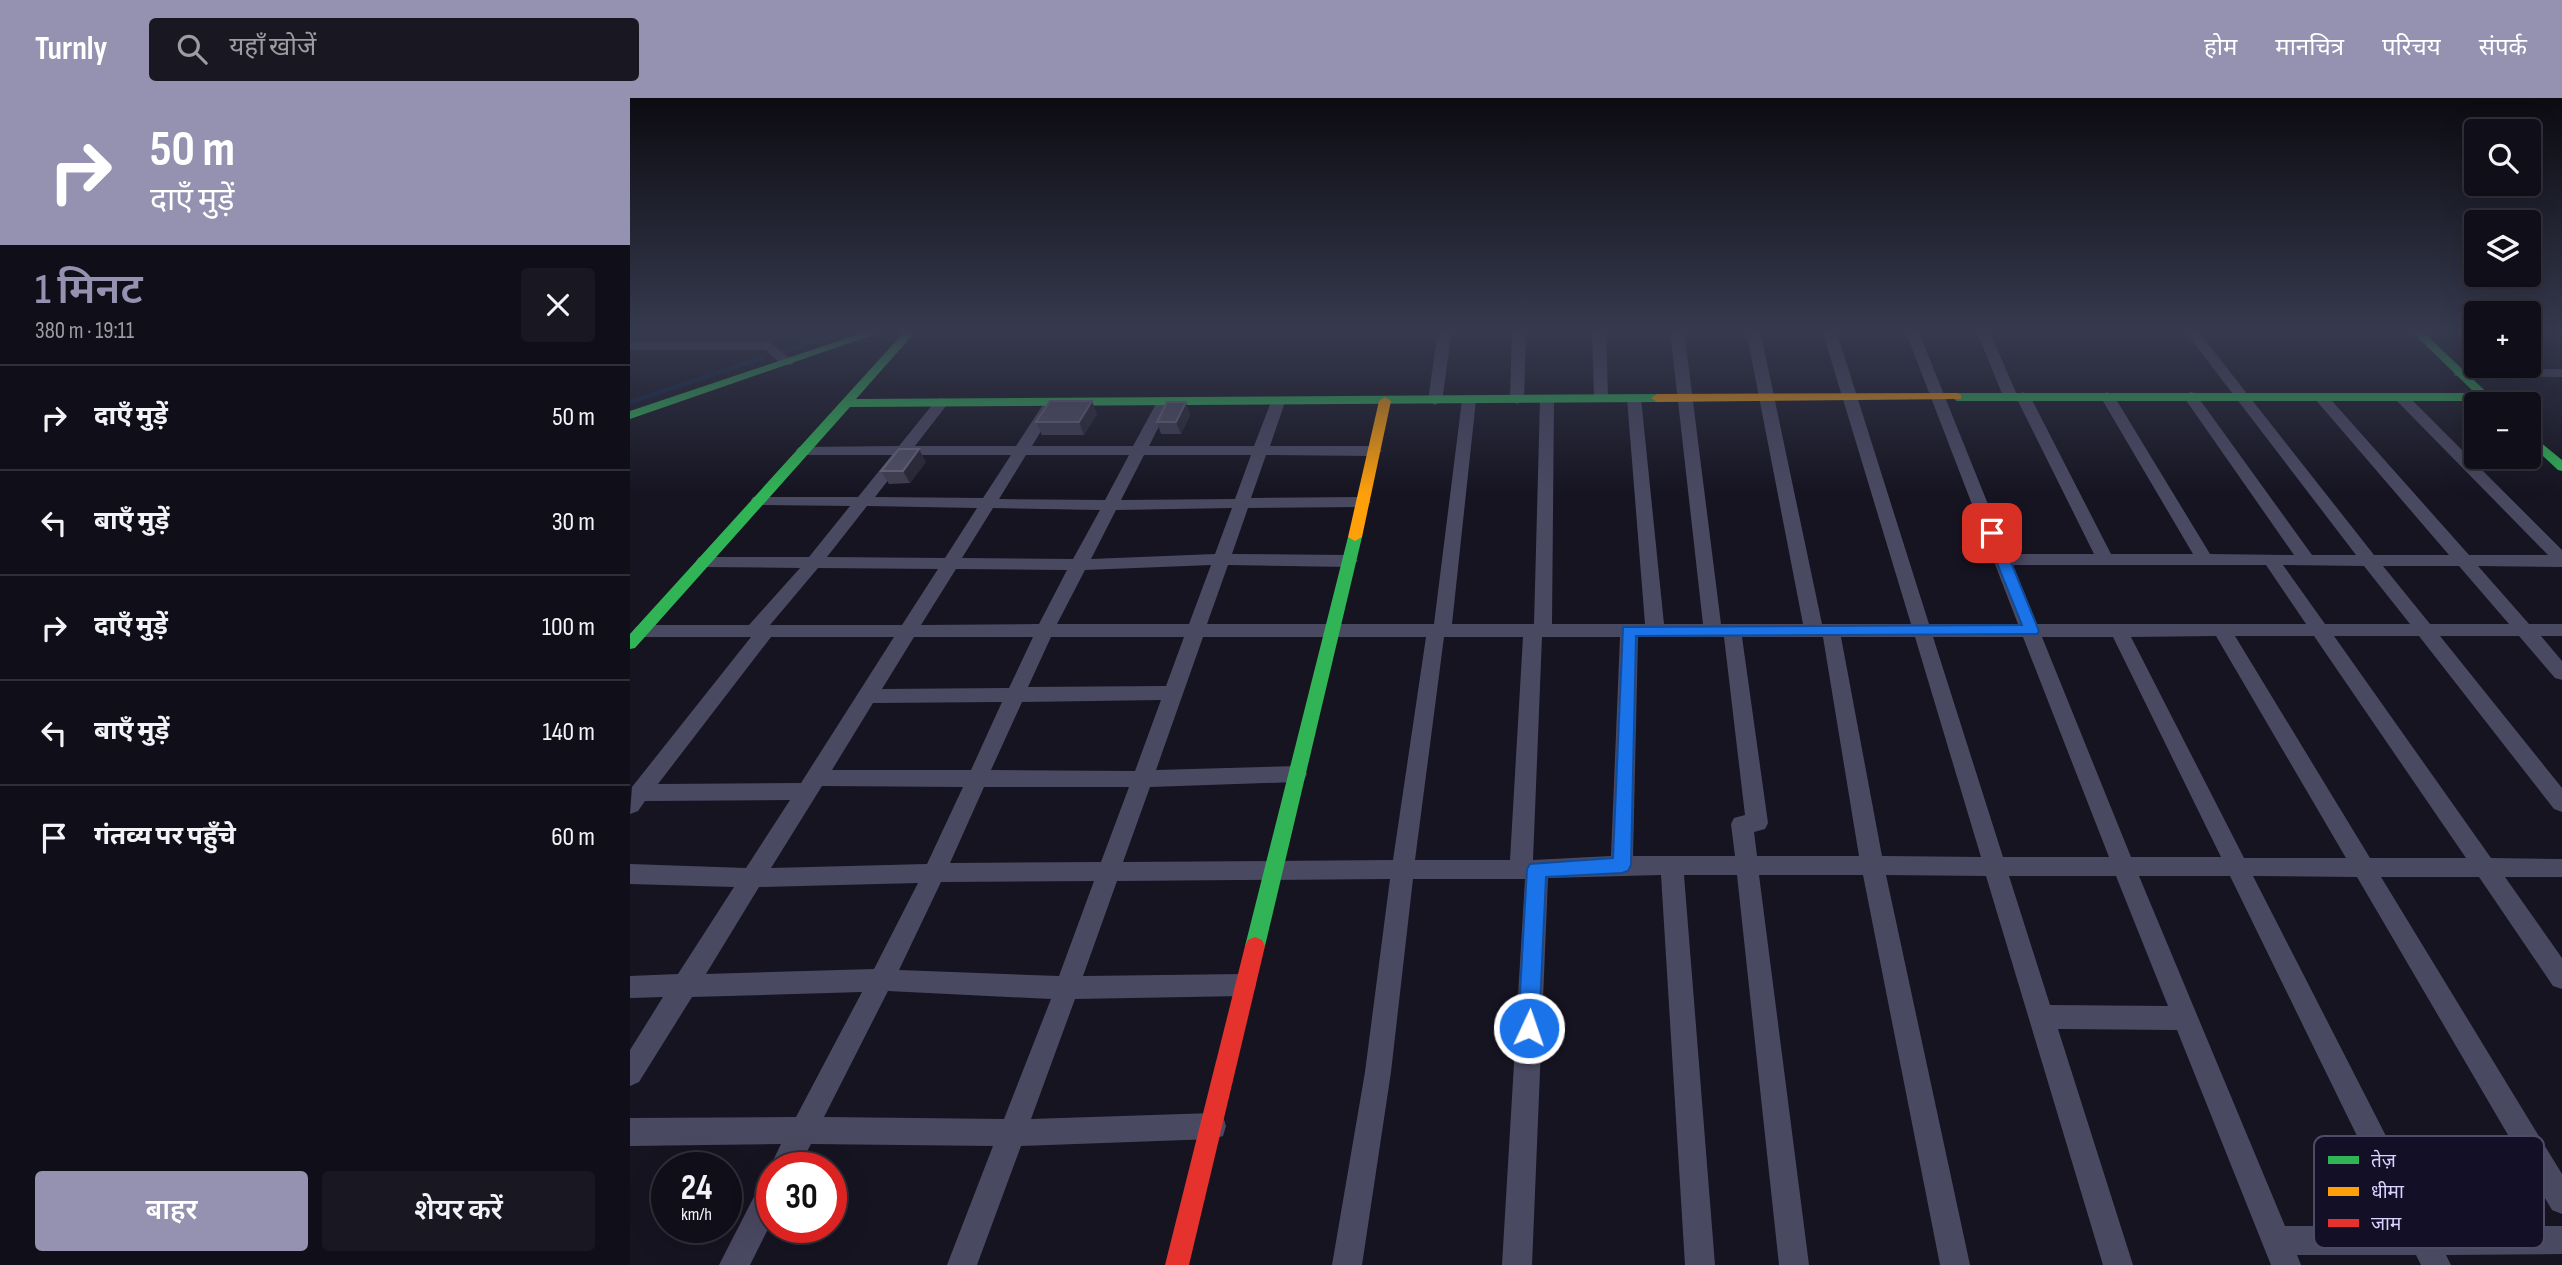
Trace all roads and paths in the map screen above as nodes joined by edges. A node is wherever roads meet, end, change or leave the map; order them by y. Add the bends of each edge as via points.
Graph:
1 (720, 384) edge
2 (864, 384) edge
3 (1437, 384) edge
4 (1517, 384) edge
5 (1601, 384) edge
6 (1684, 384) edge
7 (1764, 384) edge
8 (1846, 384) edge
9 (1932, 384) edge
10 (2010, 384) edge
11 (2230, 384) edge
12 (1850, 396) junction
13 (1937, 396) junction
14 (2016, 396) junction
15 (2107, 396) junction
16 (2190, 396) junction
17 (2238, 396) junction
18 (2320, 396) junction
19 (1686, 397) junction
20 (1766, 397) junction
21 (2401, 397) junction
22 (1601, 398) junction
23 (1634, 398) junction
24 (1547, 399) junction
25 (1469, 400) junction
26 (1517, 400) junction
27 (2464, 400) edge
28 (1385, 401) junction
29 (1435, 401) junction
30 (942, 402) junction
31 (1052, 402) junction
32 (1164, 402) junction
33 (1278, 402) junction
34 (847, 403) junction
35 (630, 415) edge
36 (2541, 448) edge
37 (804, 450) junction
38 (1021, 450) junction
39 (902, 451) junction
40 (1138, 452) junction
41 (1260, 452) junction
42 (1374, 452) junction
43 (2562, 467) edge
44 (760, 500) junction
45 (1363, 502) junction
46 (856, 508) junction
47 (984, 509) junction
48 (1239, 509) junction
49 (1107, 510) junction
50 (747, 514) junction
51 (2105, 558) junction
52 (1221, 559) junction
53 (2003, 559) junction
54 (2203, 559) junction
55 (2270, 559) junction
56 (2307, 559) junction
57 (2369, 559) junction
58 (705, 561) junction
59 (1349, 561) junction
60 (2464, 561) junction
61 (2562, 561) edge
62 (813, 563) junction
63 (949, 564) junction
64 (1079, 565) junction
65 (1045, 629) junction
66 (1195, 629) junction
67 (1333, 629) junction
68 (761, 630) junction
69 (907, 630) junction
70 (1439, 630) junction
71 (1538, 630) junction
72 (1629, 630) junction
73 (1655, 630) junction
74 (1722, 630) junction
75 (2322, 630) junction
76 (2425, 630) junction
77 (2524, 630) junction
78 (2562, 630) edge
79 (1822, 631) junction
80 (1924, 631) junction
81 (2031, 631) junction
82 (2119, 631) junction
83 (2222, 631) junction
84 (636, 637) edge
85 (2562, 673) edge
86 (1172, 693) junction
87 (1016, 695) junction
88 (866, 696) junction
89 (1297, 774) junction
90 (1142, 779) junction
91 (977, 780) junction
92 (810, 784) junction
93 (635, 799) edge
94 (2562, 803) edge
95 (1622, 865) junction
96 (2123, 865) junction
97 (1872, 866) junction
98 (1672, 867) junction
99 (1747, 867) junction
100 (1997, 867) junction
101 (2238, 867) junction
102 (2364, 867) junction
103 (2485, 867) junction
104 (2562, 867) edge
105 (1529, 869) junction
106 (1402, 871) junction
107 (1273, 872) junction
108 (934, 873) junction
109 (1108, 873) junction
110 (630, 874) edge
111 (752, 878) junction
112 (2562, 978) edge
113 (883, 980) junction
114 (1244, 985) junction
115 (630, 987) edge
116 (684, 987) junction
117 (1067, 988) junction
118 (2043, 1017) junction
119 (2185, 1018) junction
120 (630, 1073) edge
121 (1213, 1126) junction
122 (803, 1130) junction
123 (630, 1132) edge
124 (1011, 1133) junction
125 (2372, 1136) edge
126 (2524, 1136) edge
127 (792, 1152) edge
128 (2544, 1170) edge
129 (2562, 1200) edge
130 (756, 1222) edge
131 (2562, 1240) edge
132 (2544, 1242) edge
133 (2474, 1248) edge
134 (2430, 1252) edge
135 (2281, 1253) edge
136 (734, 1265) edge
137 (962, 1265) edge
138 (1177, 1265) edge
139 (1347, 1265) edge
140 (1517, 1265) edge
141 (1700, 1265) edge
142 (1794, 1265) edge
143 (1955, 1265) edge
144 (2118, 1265) edge

1 - 35 main road
2 - 34 main road
3 - 29 street
4 - 26 street
5 - 22 street
6 - 19 street
7 - 20 street
8 - 12 street
9 - 13 street
10 - 14 street
11 - 17 street
12 - 13 main road
12 - 20 main road
12 - 80 street
13 - 14 main road
13 - 53 street
14 - 15 main road
14 - 51 street
15 - 16 main road
15 - 54 street
16 - 17 main road
16 - 56 street
17 - 18 main road
17 - 57 street
18 - 21 main road
18 - 60 street
19 - 20 main road
19 - 23 main road
19 - 74 street
20 - 79 street
21 - 27 main road
21 - 61 street
22 - 23 main road
22 - 24 main road
23 - 73 street
24 - 26 main road
24 - 71 street
25 - 26 main road
25 - 29 main road
25 - 70 street
28 - 29 main road
28 - 33 main road
28 - 42 main road
30 - 31 main road
30 - 34 main road
30 - 39 street
31 - 32 main road
31 - 38 street
32 - 33 main road
32 - 40 street
33 - 41 street
34 - 37 main road
36 - 43 main road
37 - 39 street
37 - 44 main road
38 - 39 street
38 - 40 street
38 - 47 street
39 - 46 street
40 - 41 street
40 - 49 street
41 - 42 street
41 - 48 street
42 - 45 main road
44 - 46 street
44 - 50 main road
45 - 48 street
45 - 59 main road
46 - 47 street
46 - 50 street
46 - 62 street
47 - 49 street
47 - 63 street
48 - 49 street via 1221,515
48 - 52 street
49 - 64 street
50 - 58 main road
51 - 53 street
51 - 54 street
52 - 59 street
52 - 64 street
52 - 66 street
53 - 81 street
54 - 55 street
55 - 56 street
55 - 75 street
56 - 57 street
57 - 60 street
57 - 76 street
58 - 62 street
58 - 84 main road
59 - 67 main road
60 - 61 street
60 - 77 street
62 - 63 street
62 - 68 street
63 - 64 street
63 - 69 street
64 - 65 street
65 - 66 street
65 - 69 street
65 - 87 street
66 - 67 street
66 - 86 street
67 - 70 street
67 - 89 main road
68 - 69 street
68 - 84 street
68 - 93 street
69 - 88 street
70 - 71 street
70 - 106 street
71 - 72 street
71 - 105 street
72 - 73 street
72 - 95 street
73 - 74 street
74 - 79 street
74 - 99 street via 1757,823 1742,824
75 - 76 street
75 - 83 street
75 - 103 street
76 - 77 street
76 - 94 street
77 - 78 street
77 - 85 street
79 - 80 street
79 - 97 street
80 - 81 street
80 - 100 street
81 - 82 street
81 - 96 street
82 - 83 street
82 - 101 street
83 - 102 street
86 - 87 street
86 - 90 street
87 - 88 street
87 - 91 street
88 - 92 street
89 - 90 street
89 - 107 main road
90 - 91 street
90 - 109 street
91 - 92 street
91 - 108 street
92 - 93 street
92 - 111 street
95 - 98 street
95 - 105 street
96 - 100 street
96 - 101 street
96 - 119 street
97 - 99 street
97 - 100 street
97 - 143 street
98 - 99 street
98 - 141 street
99 - 142 street
100 - 118 street
101 - 102 street
101 - 125 street
102 - 103 street
102 - 126 street
103 - 104 street
103 - 112 street
105 - 106 street
105 - 140 street
106 - 107 street
106 - 139 street via 1378,1072
107 - 109 street
107 - 114 main road
108 - 109 street
108 - 111 street
108 - 113 street
109 - 117 street
110 - 111 street
111 - 116 street
113 - 116 street
113 - 117 street
113 - 122 street
114 - 117 street
114 - 121 main road
115 - 116 street
116 - 120 street
117 - 124 street
118 - 119 street
118 - 144 street
119 - 135 street
121 - 124 street
121 - 138 main road
122 - 123 street
122 - 124 street
122 - 127 street
124 - 137 street
128 - 129 street
130 - 136 street
131 - 132 street
133 - 134 street
134 - 135 street

